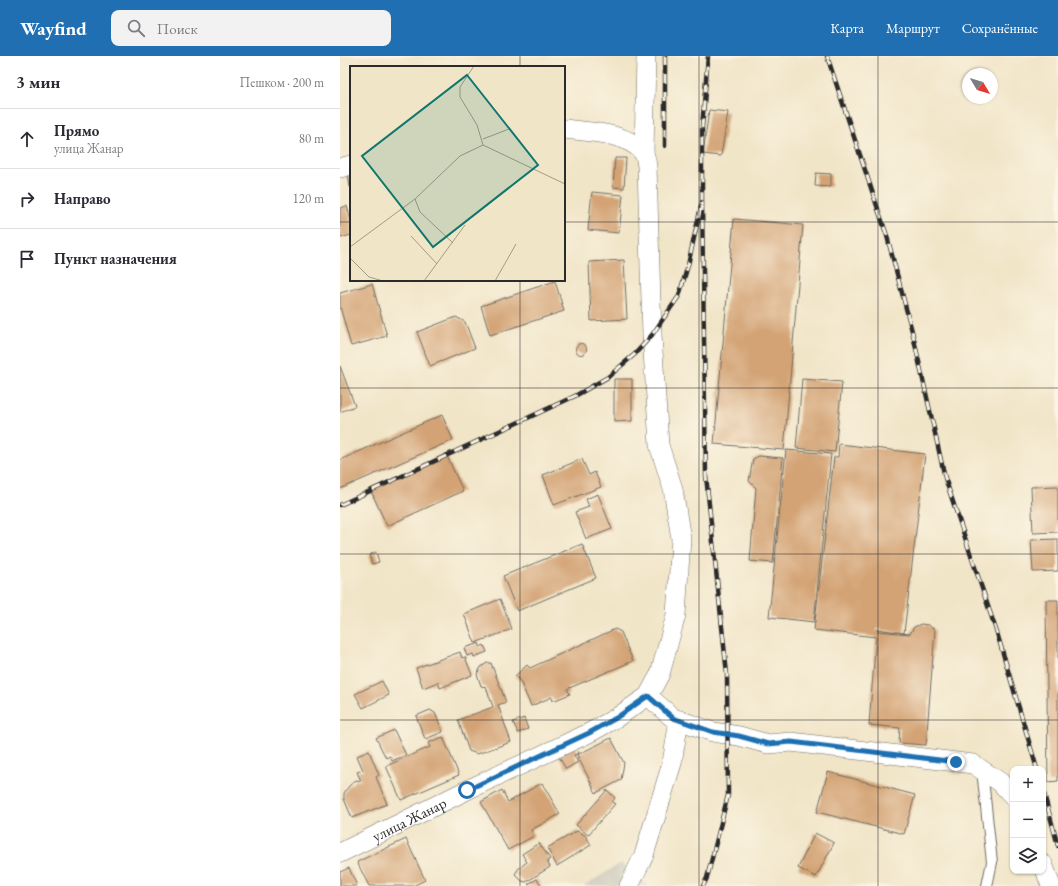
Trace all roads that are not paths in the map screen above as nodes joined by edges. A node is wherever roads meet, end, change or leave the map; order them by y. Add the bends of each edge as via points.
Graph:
1 (646, 56) edge
2 (565, 129) edge
3 (644, 153) junction
4 (350, 165) edge
5 (340, 168) edge
6 (648, 696) junction
7 (679, 720) junction
8 (982, 770) junction
9 (1010, 793) edge
10 (340, 853) edge
11 (1046, 872) edge
12 (629, 886) edge
13 (987, 886) edge
14 (1051, 886) edge

1 - 3 street
2 - 3 street via 615,136 633,142
3 - 6 street via 648,166 652,335 659,445 673,489 681,539 676,615 660,674
4 - 5 street
6 - 7 street via 673,718
6 - 10 street, улица Жанар via 589,733
7 - 8 street via 713,732 768,744 791,742 973,764
7 - 12 street via 672,763 644,855
8 - 9 street via 1000,782
8 - 13 lane via 992,862
11 - 14 street

